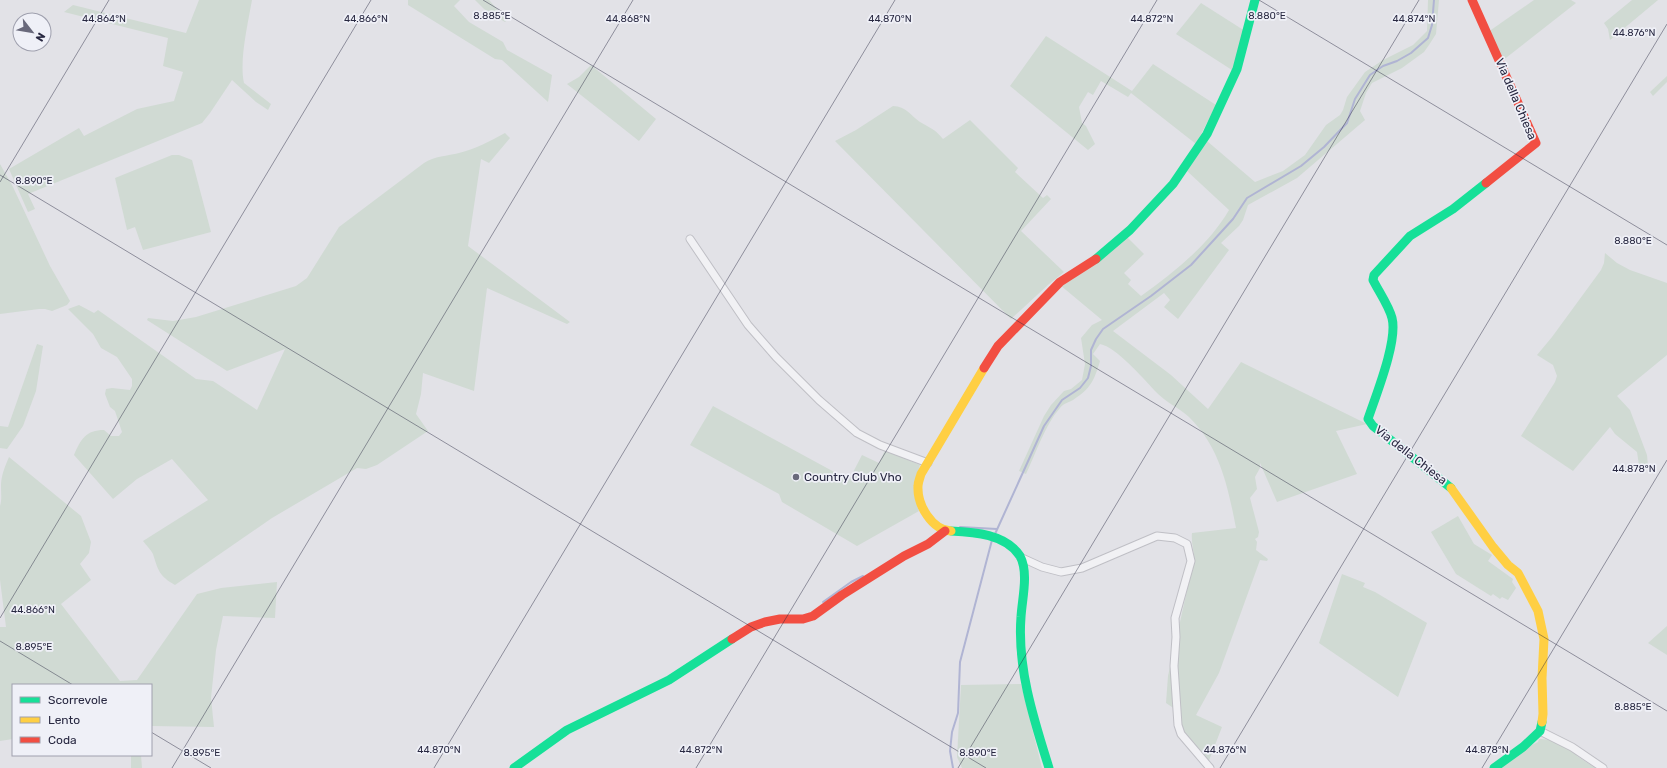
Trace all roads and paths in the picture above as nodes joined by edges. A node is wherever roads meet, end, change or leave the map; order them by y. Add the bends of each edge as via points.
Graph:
1 (1255, 0) edge
2 (1472, 0) edge
3 (690, 239) dead end
4 (928, 463) junction
5 (945, 532) junction
6 (1020, 557) junction
7 (1540, 731) junction
8 (514, 768) edge
9 (1049, 768) edge
10 (1210, 768) edge
11 (1494, 768) edge
12 (1603, 768) edge

1 - 4 street via 1237,69 1207,134 1173,184 1121,238 1097,258 1060,282 998,346
2 - 7 street, Via della Chiesa via 1536,143 1453,209 1410,236 1372,277 1392,317 1394,331 1368,419 1373,426 1450,486 1493,547 1518,573 1530,591 1538,611 1544,639 1543,714
3 - 4 street via 748,325 819,400 857,433 880,445
4 - 5 street via 921,474 919,497 931,521
5 - 6 street via 971,532 994,537 1010,545
5 - 8 street via 842,595 813,616 803,619 780,619 751,627 669,680 567,730
6 - 9 street via 1024,573 1019,637 1021,656
6 - 10 street via 1042,567 1062,572 1082,568 1157,536 1175,538 1187,544 1191,561 1175,618 1174,666 1178,724 1181,734
7 - 11 street
7 - 12 street via 1572,747

